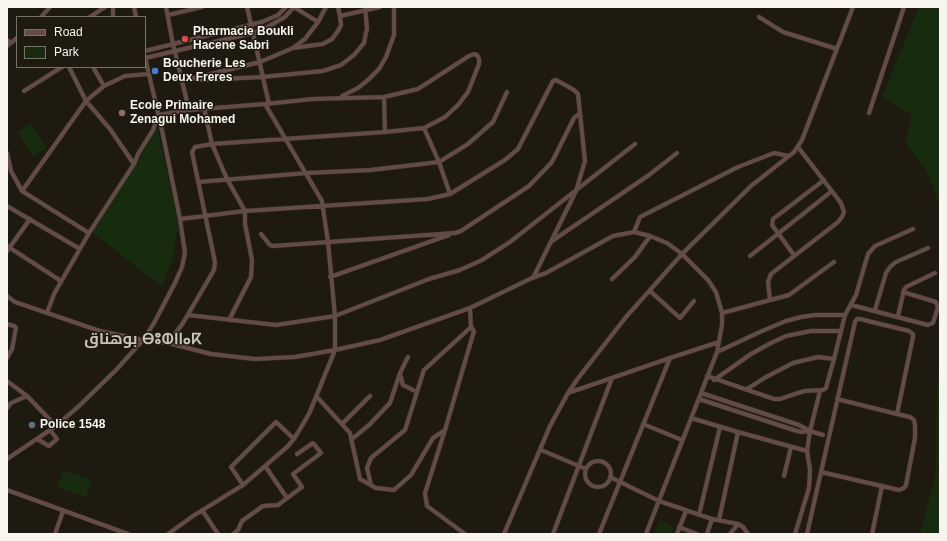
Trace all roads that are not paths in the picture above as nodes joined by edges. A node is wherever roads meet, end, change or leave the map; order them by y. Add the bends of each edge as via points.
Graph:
1 (50, 7) edge
2 (106, 7) edge
3 (166, 7) edge
4 (202, 7) edge
5 (247, 7) edge
6 (286, 7) edge
7 (294, 7) edge
8 (326, 7) edge
9 (338, 7) edge
10 (380, 7) edge
11 (394, 7) edge
12 (854, 7) edge
13 (904, 7) edge
14 (365, 8) edge
15 (168, 15) junction
16 (42, 16) edge
17 (92, 16) edge
18 (340, 16) junction
19 (759, 17) dead end
20 (318, 22) junction
21 (251, 25) junction
22 (253, 33) junction
23 (173, 44) junction
24 (293, 48) junction
25 (838, 49) junction
26 (146, 51) edge
27 (175, 51) junction
28 (146, 57) edge
29 (146, 61) edge
30 (260, 62) junction
31 (60, 68) edge
32 (70, 68) edge
33 (94, 68) edge
34 (149, 74) junction
35 (262, 77) junction
36 (192, 78) junction
37 (182, 81) junction
38 (104, 86) junction
39 (24, 91) dead end
40 (507, 92) dead end
41 (384, 97) junction
42 (336, 98) junction
43 (86, 101) junction
44 (267, 104) junction
45 (204, 108) junction
46 (188, 110) junction
47 (869, 113) dead end
48 (579, 114) junction
49 (158, 115) junction
50 (424, 128) junction
51 (385, 132) junction
52 (286, 139) junction
53 (212, 144) junction
54 (635, 144) dead end
55 (798, 147) junction
56 (7, 153) edge
57 (677, 153) dead end
58 (789, 156) junction
59 (439, 162) junction
60 (134, 164) junction
61 (307, 173) junction
62 (227, 179) junction
63 (824, 180) junction
64 (198, 182) junction
65 (22, 191) junction
66 (576, 191) junction
67 (832, 191) junction
68 (450, 194) junction
69 (7, 206) edge
70 (324, 207) junction
71 (245, 212) junction
72 (206, 217) junction
73 (30, 219) junction
74 (180, 219) junction
75 (913, 229) dead end
76 (455, 232) junction
77 (634, 232) junction
78 (89, 233) junction
79 (778, 233) junction
80 (261, 234) dead end
81 (650, 236) junction
82 (328, 242) junction
83 (550, 242) junction
84 (8, 248) edge
85 (928, 248) dead end
86 (80, 249) junction
87 (682, 254) junction
88 (794, 255) junction
89 (750, 256) dead end
90 (834, 262) dead end
91 (935, 273) dead end
92 (330, 277) junction
93 (532, 278) junction
94 (612, 279) dead end
95 (61, 281) junction
96 (650, 291) junction
97 (903, 292) junction
98 (7, 296) edge
99 (770, 300) junction
100 (694, 301) dead end
101 (851, 305) junction
102 (470, 308) junction
103 (875, 310) junction
104 (722, 312) junction
105 (47, 313) junction
106 (188, 315) junction
107 (335, 316) junction
108 (845, 316) junction
109 (898, 316) junction
110 (229, 320) junction
111 (7, 324) edge
112 (471, 327) junction
113 (841, 331) junction
114 (143, 340) junction
115 (719, 342) junction
116 (168, 343) junction
117 (335, 350) junction
118 (717, 352) junction
119 (8, 355) edge
120 (408, 357) dead end
121 (670, 358) junction
122 (834, 359) junction
123 (400, 373) junction
124 (707, 376) junction
125 (612, 378) junction
126 (714, 380) junction
127 (7, 381) edge
128 (747, 389) junction
129 (820, 391) junction
130 (417, 392) junction
131 (568, 393) junction
132 (701, 393) junction
133 (27, 396) junction
134 (370, 396) dead end
135 (317, 397) junction
136 (7, 399) edge
137 (699, 399) junction
138 (837, 399) junction
139 (12, 402) junction
140 (7, 408) edge
141 (897, 414) junction
142 (691, 418) junction
143 (342, 424) junction
144 (643, 424) junction
145 (56, 426) junction
146 (720, 427) junction
147 (50, 430) junction
148 (445, 430) junction
149 (810, 431) junction
150 (738, 432) junction
151 (827, 435) junction
152 (294, 438) junction
153 (37, 439) junction
154 (351, 440) junction
155 (682, 440) junction
156 (791, 447) junction
157 (541, 450) junction
158 (807, 451) junction
159 (297, 454) dead end
160 (7, 459) edge
161 (265, 466) junction
162 (579, 466) junction
163 (586, 469) junction
164 (821, 472) junction
165 (784, 476) dead end
166 (610, 477) junction
167 (620, 482) junction
168 (243, 485) junction
169 (371, 485) junction
170 (882, 486) junction
171 (7, 490) edge
172 (287, 498) junction
173 (659, 501) junction
174 (63, 510) junction
175 (202, 510) junction
176 (686, 511) junction
177 (700, 515) junction
178 (712, 519) junction
179 (719, 520) junction
180 (738, 524) junction
181 (679, 527) junction
182 (460, 530) junction
183 (216, 533) edge
184 (55, 534) edge
185 (128, 534) edge
186 (168, 534) edge
187 (233, 534) edge
188 (454, 534) edge
189 (465, 534) edge
190 (504, 534) edge
191 (553, 534) edge
192 (599, 534) edge
193 (646, 534) edge
194 (676, 534) edge
195 (697, 534) edge
196 (707, 534) edge
197 (730, 534) edge
198 (748, 534) edge
199 (795, 534) edge
200 (807, 534) edge
201 (872, 534) edge

1 - 16 street
2 - 17 street
3 - 15 street
4 - 15 street
5 - 21 street
6 - 21 street via 278,15
7 - 20 street
7 - 22 street via 285,17
8 - 20 street
9 - 18 street
10 - 14 street
11 - 42 street via 394,35 379,69 358,88
12 - 25 street
13 - 47 street
14 - 18 street
14 - 35 street via 367,28 364,43 341,65 323,71
15 - 23 street
18 - 24 street via 341,25 332,39 323,44
19 - 25 street via 783,32
20 - 24 street via 305,39
21 - 22 street
21 - 23 street
22 - 27 street
22 - 30 street
23 - 26 street
23 - 27 street
24 - 30 street
25 - 55 street
27 - 28 street
27 - 37 street
29 - 34 street
30 - 35 street
30 - 36 street
31 - 39 street
32 - 43 street
33 - 38 street
34 - 38 street via 125,76
34 - 49 street
35 - 36 street via 204,80
35 - 44 street
36 - 37 street
37 - 46 street
38 - 43 street
40 - 59 street via 493,122 468,144
41 - 42 street
41 - 50 street via 418,89 469,56 477,55 479,64 468,92 445,117
41 - 51 street
42 - 44 street
43 - 60 street via 110,129
43 - 65 street
44 - 45 street
44 - 52 street
45 - 46 street
45 - 53 street
46 - 49 street
48 - 66 street via 586,162
48 - 68 street via 578,94 556,80 552,81 518,149
48 - 76 street via 574,118 552,162 529,186 461,231
49 - 60 street via 153,130
49 - 74 street
50 - 51 street
50 - 59 street
51 - 52 street
52 - 53 street
52 - 61 street
53 - 62 street
53 - 64 street via 195,148 192,152
54 - 66 street
55 - 58 street
55 - 63 street
56 - 65 street via 10,172
57 - 83 street
58 - 77 street via 774,153 738,167 640,218
58 - 87 street via 751,186
59 - 61 street via 371,170
59 - 68 street
60 - 78 street
61 - 62 street
61 - 70 street
62 - 64 street
62 - 71 street
63 - 67 street
63 - 79 street via 774,217 772,225
64 - 72 street
65 - 78 street
66 - 83 street
66 - 107 street via 510,242 482,260
67 - 79 street
67 - 88 street via 843,206 842,218
68 - 70 street via 428,199
69 - 73 street
70 - 71 street
70 - 82 street
71 - 72 street
71 - 110 street via 252,260 251,277
72 - 74 street
72 - 106 street via 215,262 214,270
73 - 84 street
73 - 86 street
74 - 114 street via 185,254 182,267
75 - 101 street via 871,250
76 - 82 street
76 - 92 street
77 - 81 street
77 - 93 street via 613,236 546,273
78 - 86 street
79 - 88 street
79 - 89 street
80 - 82 street via 273,246
81 - 87 street via 667,243
81 - 94 street via 635,257
82 - 92 street
83 - 93 street
84 - 95 street
85 - 103 street via 890,267
86 - 95 street
87 - 96 street
87 - 104 street via 713,286
88 - 99 street via 774,270 769,278
90 - 99 street via 792,294
91 - 97 street via 910,284
92 - 107 street
93 - 102 street
95 - 105 street
96 - 100 street via 680,318
96 - 131 street via 626,317
97 - 109 street
97 - 109 street via 935,301 938,308 930,325
98 - 105 street via 16,302
99 - 104 street
101 - 103 street
101 - 108 street
102 - 112 street
102 - 117 street via 380,340
103 - 109 street
104 - 115 street
105 - 114 street via 100,330
106 - 110 street
106 - 116 street
107 - 110 street via 276,325
107 - 117 street
108 - 113 street
108 - 118 street via 815,315 786,321
111 - 119 street via 16,328 12,349
112 - 130 street via 424,370
112 - 148 street via 474,331
113 - 122 street
113 - 126 street via 811,331 786,336 751,354
114 - 116 street
114 - 145 street via 117,369
115 - 118 street
115 - 121 street
116 - 117 street via 211,354 255,359 295,357
117 - 135 street
118 - 124 street
120 - 123 street
121 - 125 street
121 - 144 street
122 - 128 street via 814,358 793,363
122 - 129 street via 826,388
123 - 130 street via 403,385
123 - 154 street via 390,403
124 - 126 street
124 - 132 street
125 - 131 street
125 - 162 street
126 - 128 street
127 - 133 street
128 - 129 street via 777,399 804,391
129 - 149 street
130 - 169 street via 405,430 371,458 367,468
131 - 157 street via 550,426
132 - 137 street
132 - 149 street via 799,425
133 - 139 street
133 - 145 street
134 - 143 street
135 - 143 street
135 - 152 street
136 - 139 street
137 - 142 street
137 - 149 street via 797,431
138 - 141 street
138 - 141 street via 857,319 909,331 913,337
138 - 151 street
139 - 140 street
141 - 170 street via 910,417 915,422 915,438 906,485 899,490
142 - 146 street
142 - 155 street
143 - 154 street via 350,433
144 - 155 street
144 - 167 street
145 - 147 street
146 - 150 street
146 - 177 street
147 - 153 street
147 - 153 street via 57,439 49,446
148 - 169 street via 433,438 411,475 394,490
148 - 182 street via 425,493 427,506
149 - 151 street
149 - 158 street
150 - 156 street
150 - 179 street
151 - 164 street
152 - 161 street
152 - 168 street via 276,422 231,467
153 - 160 street
154 - 169 street via 360,479
155 - 173 street
156 - 158 street
156 - 165 street
157 - 162 street
157 - 190 street
158 - 199 street via 809,488
159 - 172 street via 313,443 321,453 293,474 302,487
161 - 168 street
161 - 172 street
162 - 163 street
162 - 191 street
163 - 166 street via 592,463 600,462 607,466
163 - 166 street via 586,481 593,486 606,484
164 - 170 street
164 - 200 street
166 - 167 street
167 - 173 street
167 - 192 street
168 - 175 street
170 - 201 street
171 - 174 street
172 - 187 street via 278,505 263,506 242,521
173 - 176 street
173 - 193 street
174 - 184 street
174 - 185 street
175 - 183 street
175 - 186 street
176 - 177 street
176 - 181 street
177 - 178 street
178 - 179 street
178 - 196 street
179 - 180 street
180 - 197 street
180 - 198 street
181 - 194 street
181 - 195 street
182 - 188 street
182 - 189 street

